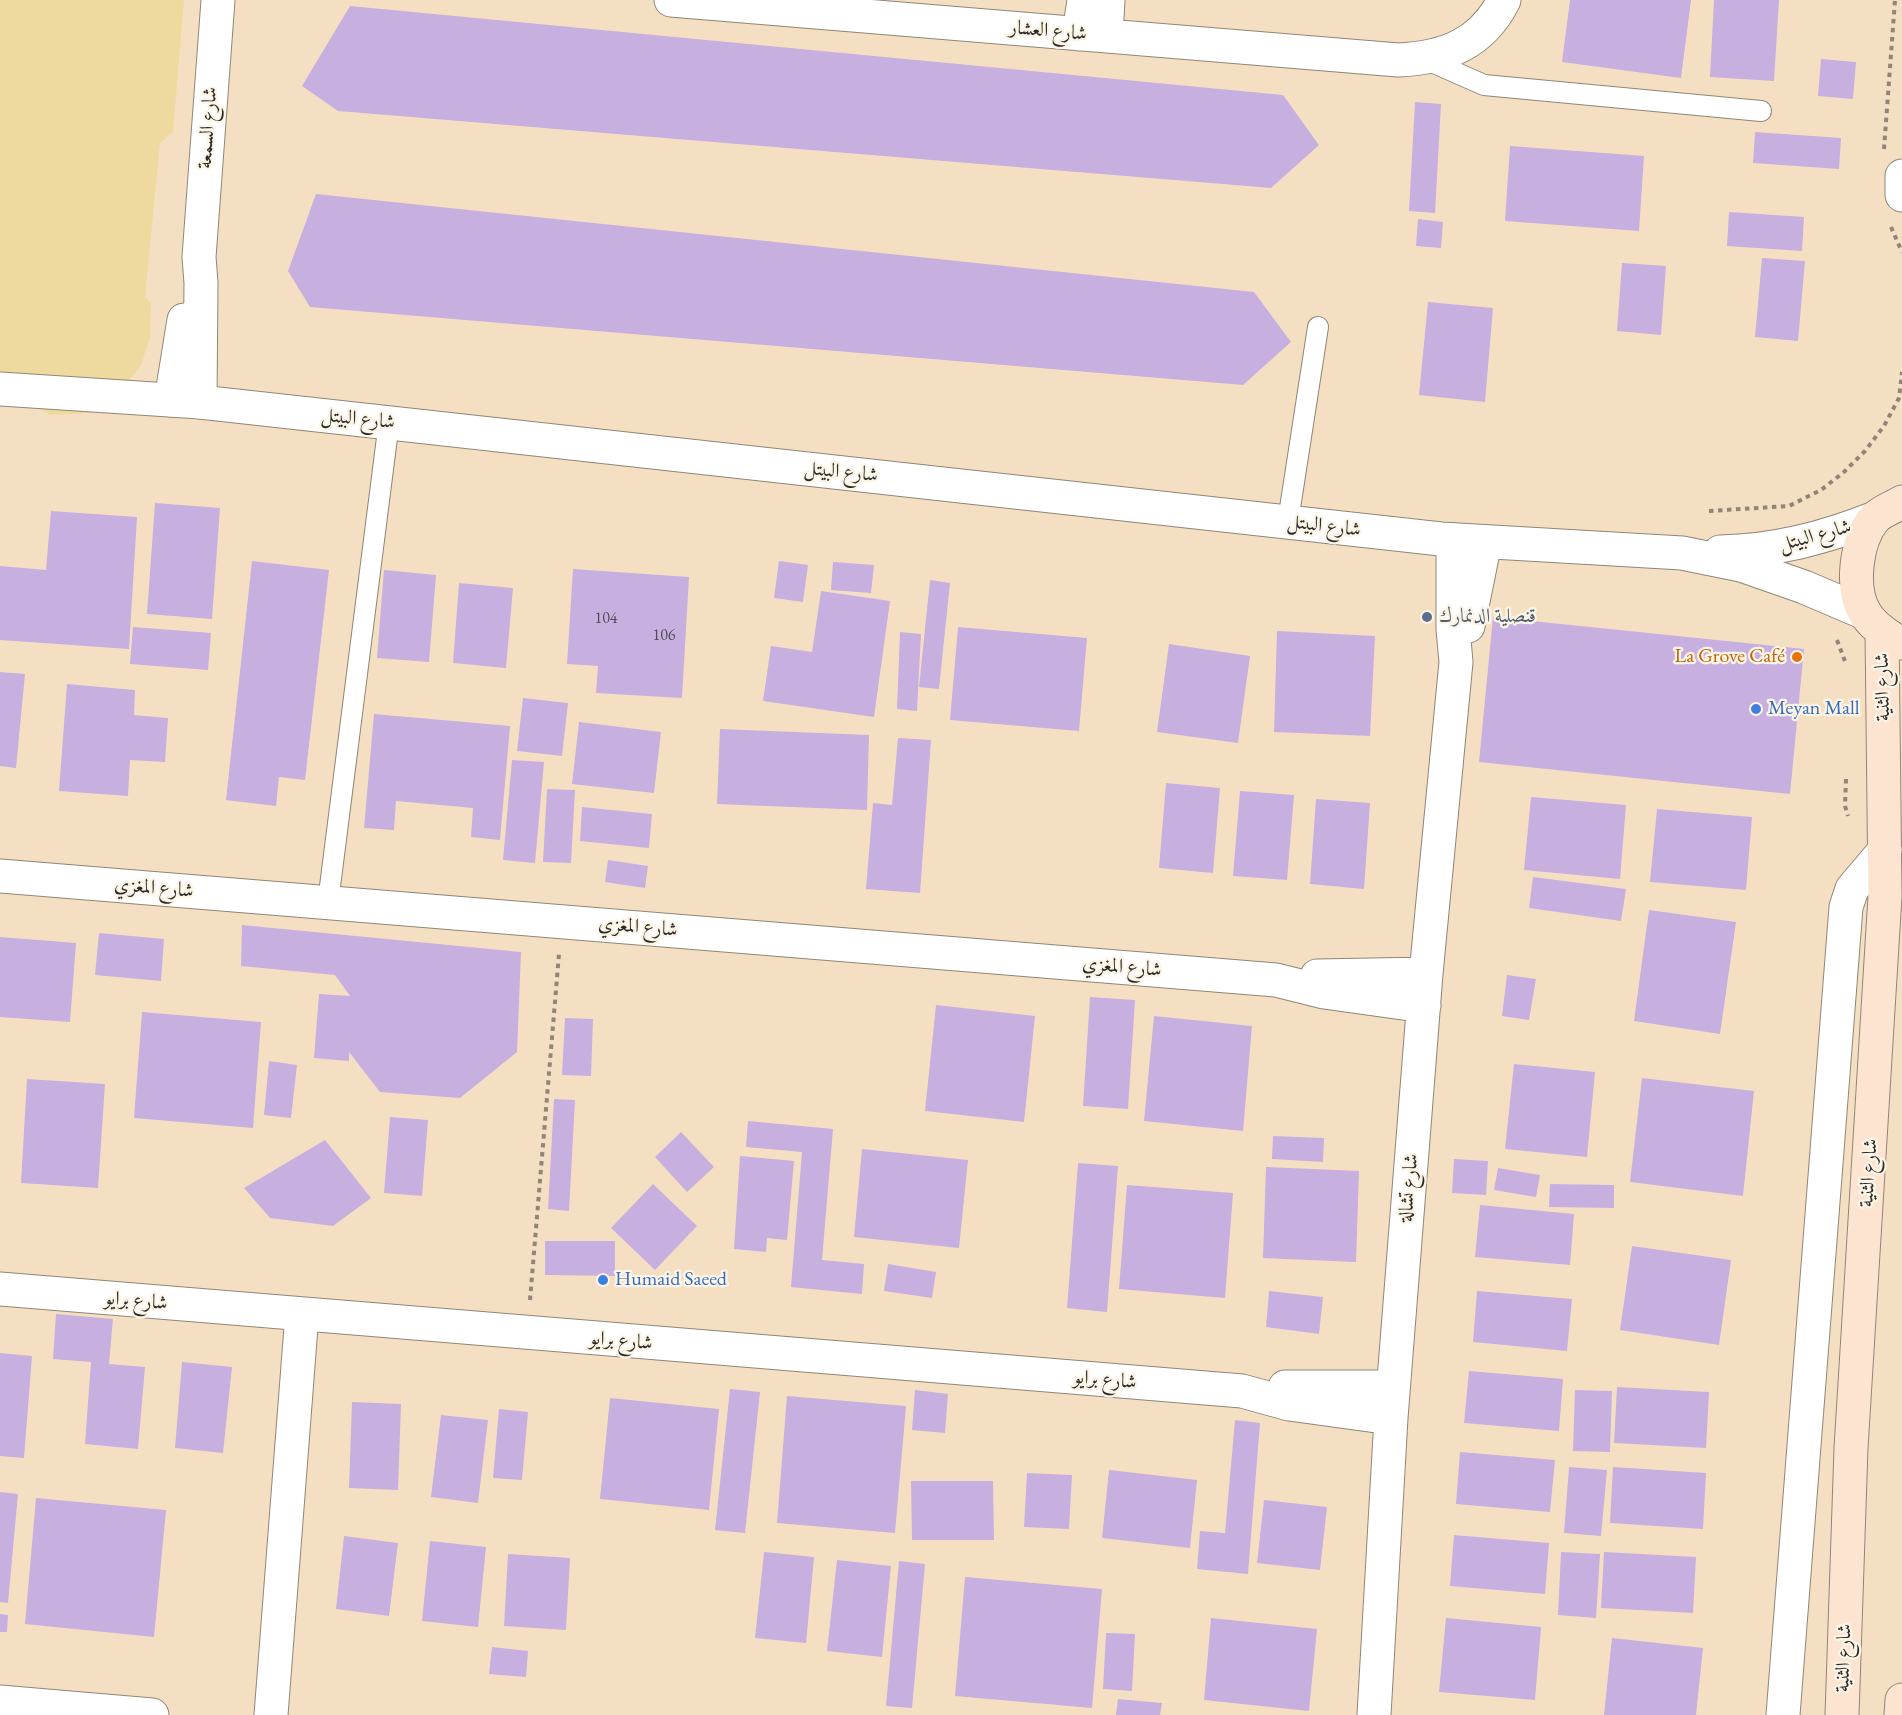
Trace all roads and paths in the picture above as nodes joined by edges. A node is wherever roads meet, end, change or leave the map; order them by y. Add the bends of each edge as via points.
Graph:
1 (218, 0) edge
2 (1084, 0) edge
3 (1108, 0) edge
4 (1504, 0) edge
5 (1895, 0) edge
6 (687, 1) edge
7 (1093, 35) junction
8 (1425, 59) junction
9 (1761, 111) dead end
10 (1893, 163) edge
11 (1895, 206) edge
12 (1902, 252) edge
13 (1318, 327) dead end
14 (1902, 372) edge
15 (0, 389) edge
16 (186, 401) junction
17 (389, 422) junction
18 (1888, 510) edge
19 (1709, 511) dead end
20 (1287, 521) junction
21 (1469, 541) junction
22 (1682, 554) junction
23 (1883, 629) edge
24 (1886, 850) junction
25 (0, 876) edge
26 (328, 902) junction
27 (562, 921) junction
28 (1426, 974) junction
29 (1276, 980) junction
30 (1424, 1006) junction
31 (0, 1290) edge
32 (302, 1314) junction
33 (528, 1333) junction
34 (1392, 1402) junction
35 (0, 1702) edge
36 (1902, 1703) edge
37 (152, 1715) edge
38 (271, 1715) edge
39 (1374, 1715) edge
40 (1783, 1715) edge
41 (1842, 1715) edge
42 (1901, 1715) edge

1 - 16 street, شارع السمعة via 199,257 188,295
2 - 7 street
3 - 7 street
4 - 8 street, شارع العشار via 1478,35 1452,51
5 - 10 path
6 - 7 street, شارع العشار
7 - 8 street, شارع العشار via 1383,59
8 - 9 lane via 1484,85
10 - 11 street
11 - 12 path
13 - 20 lane
14 - 19 path via 1899,398 1884,426 1865,451 1821,490 1789,506
15 - 16 street, شارع البيتل
16 - 17 street, شارع البيتل
17 - 20 street, شارع البيتل
17 - 26 lane
18 - 22 street, شارع البيتل via 1843,531 1778,548
18 - 23 main road, شارع الثنية via 1863,541 1857,564 1857,588
20 - 21 street, شارع البيتل
21 - 22 street, شارع البيتل
21 - 28 street, شارع تشالة via 1454,629 1456,662
22 - 23 street, شارع البيتل via 1709,557 1835,599
23 - 24 main road, شارع الثنية
24 - 40 street via 1852,889 1846,907
24 - 41 main road, شارع الثنية via 1884,941 1851,1448
25 - 26 street, شارع المغزي
26 - 27 street, شارع المغزي
27 - 29 street, شارع المغزي
27 - 33 path
28 - 29 street, شارع المغزي via 1325,975
28 - 30 street, شارع تشالة
29 - 30 street, شارع المغزي via 1324,992
30 - 34 street, شارع تشالة
31 - 32 street, شارع برايو
32 - 33 street, شارع برايو
32 - 38 street
33 - 34 street, شارع برايو via 1242,1391 1289,1404
34 - 39 street, شارع تشالة
35 - 37 street
36 - 42 main road

